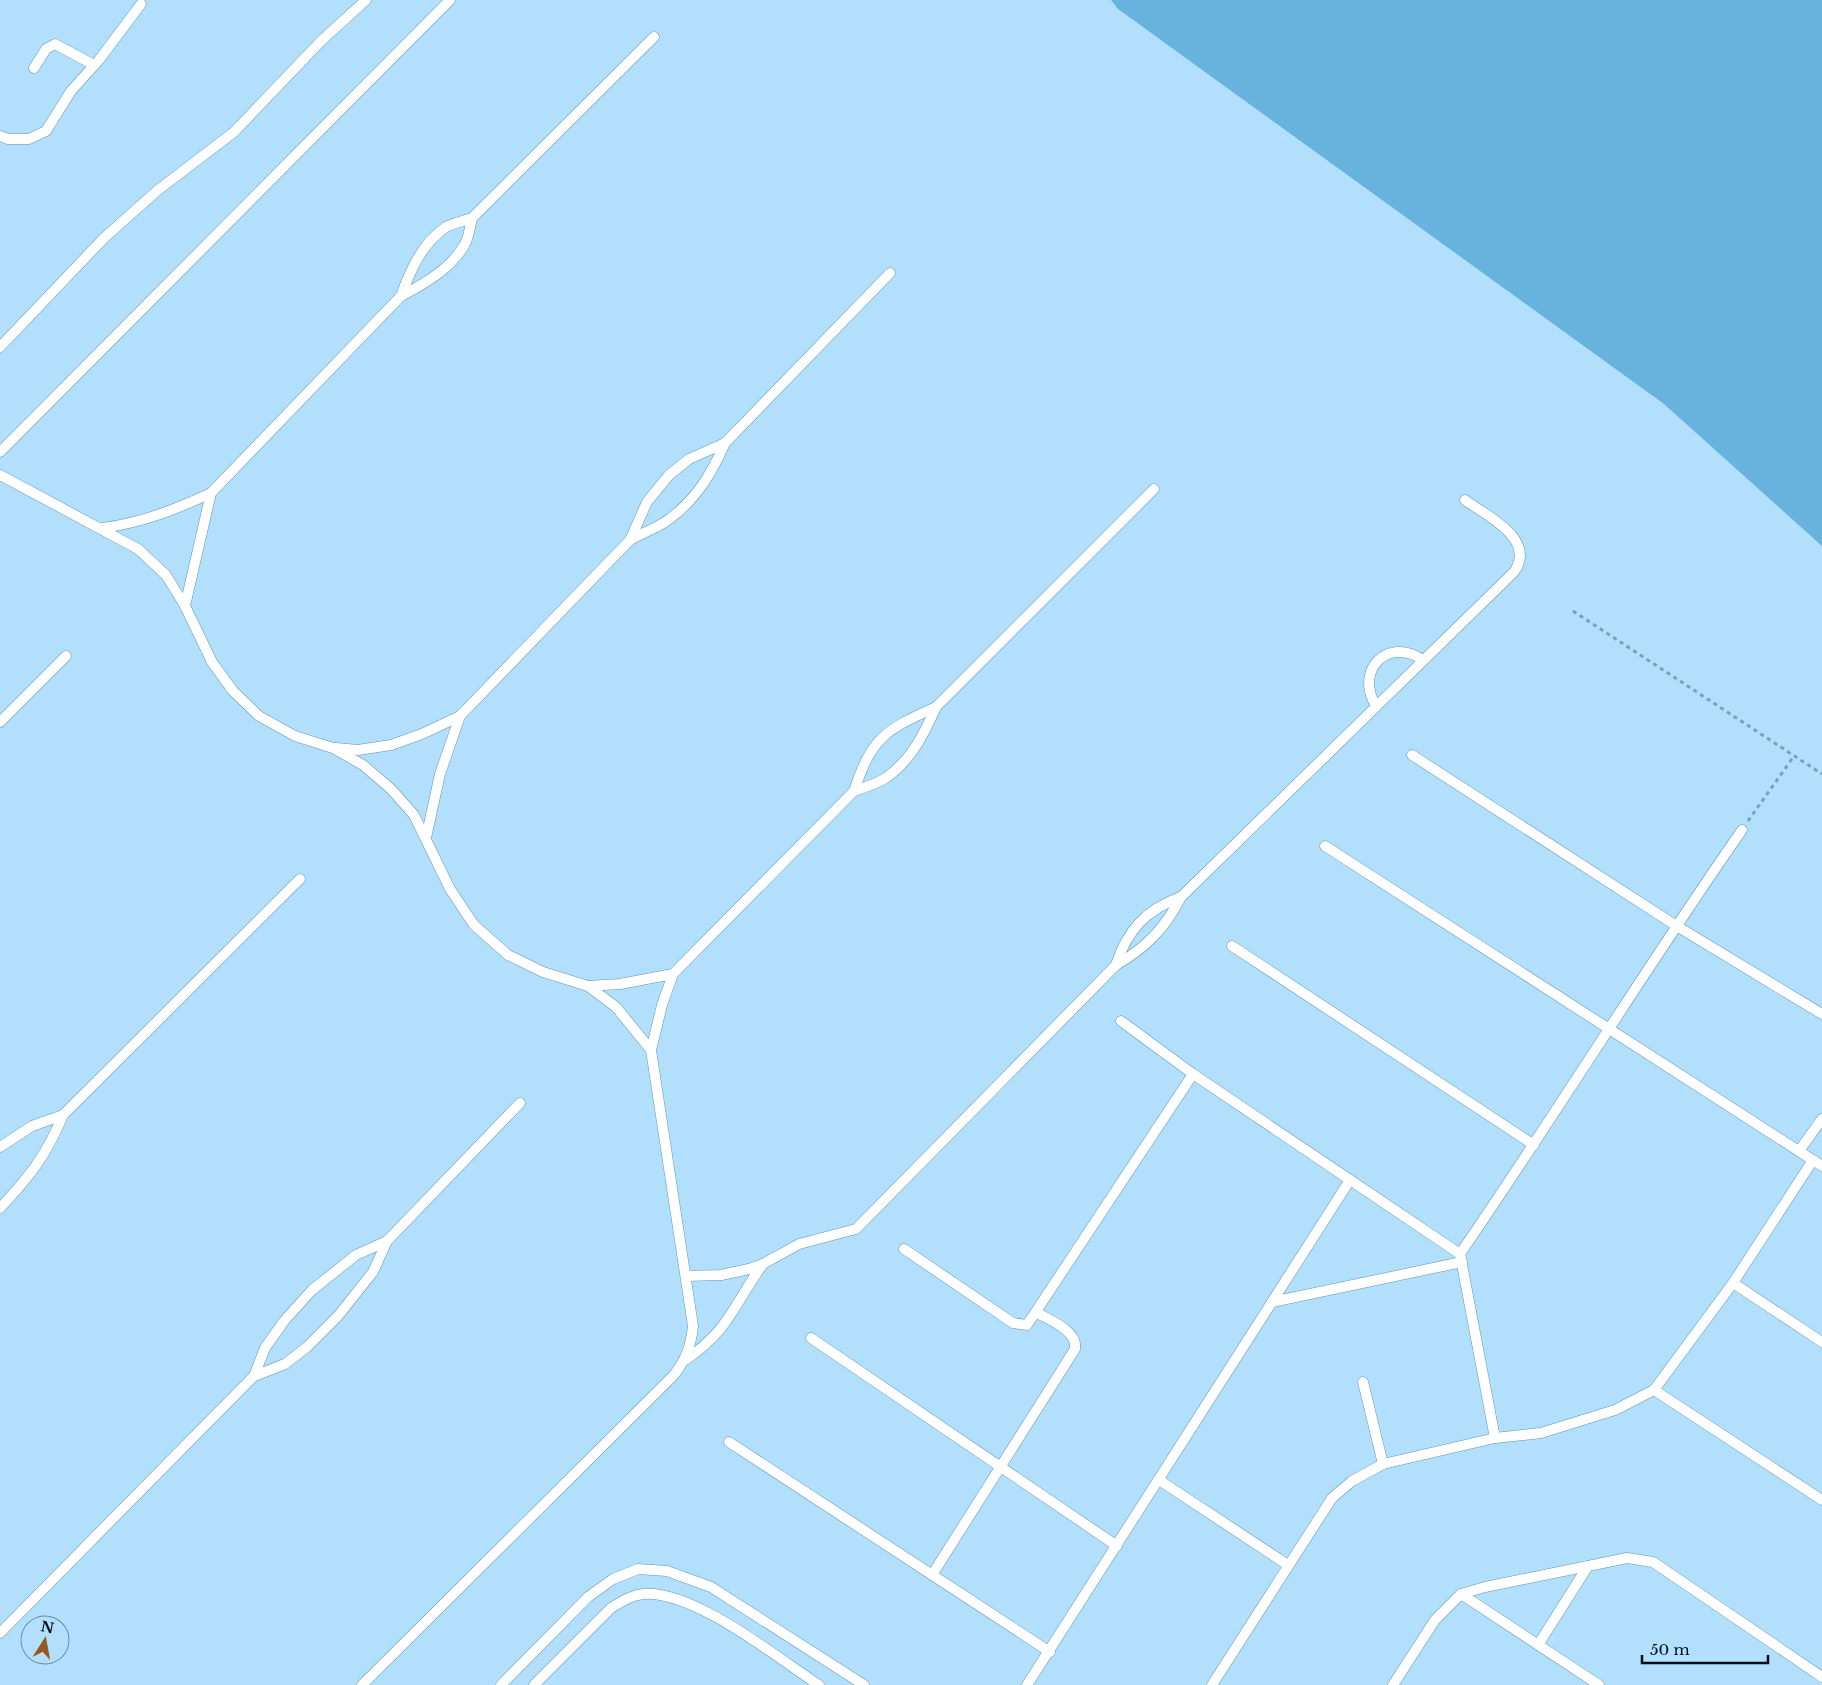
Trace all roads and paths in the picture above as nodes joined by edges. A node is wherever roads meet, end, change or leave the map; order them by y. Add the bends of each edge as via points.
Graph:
1 (366, 0) edge
2 (450, 0) edge
3 (141, 4) dead end
4 (654, 36) dead end
5 (94, 65) junction
6 (34, 68) dead end
7 (0, 136) edge
8 (472, 218) junction
9 (890, 273) dead end
10 (401, 296) junction
11 (0, 347) edge
12 (725, 443) junction
13 (0, 452) edge
14 (0, 475) edge
15 (1154, 489) dead end
16 (211, 493) junction
17 (1465, 500) dead end
18 (103, 528) junction
19 (630, 540) junction
20 (185, 606) junction
21 (1572, 612) dead end
22 (66, 656) dead end
23 (1423, 660) junction
24 (1376, 706) junction
25 (936, 707) junction
26 (460, 716) junction
27 (0, 722) edge
28 (332, 748) junction
29 (1412, 755) dead end
30 (1794, 756) junction
31 (1822, 774) edge
32 (854, 791) junction
33 (1742, 830) joint
34 (426, 838) junction
35 (1325, 846) dead end
36 (300, 879) dead end
37 (1181, 896) junction
38 (1676, 925) junction
39 (1232, 946) dead end
40 (1116, 965) junction
41 (673, 974) junction
42 (588, 986) junction
43 (1822, 1014) edge
44 (1121, 1021) dead end
45 (1609, 1028) junction
46 (652, 1050) junction
47 (1193, 1074) junction
48 (520, 1103) dead end
49 (63, 1115) junction
50 (1822, 1119) edge
51 (1534, 1145) junction
52 (0, 1147) edge
53 (1799, 1151) junction
54 (1813, 1160) junction
55 (1822, 1166) edge
56 (1350, 1180) junction
57 (0, 1208) edge
58 (387, 1241) junction
59 (904, 1249) dead end
60 (1461, 1258) junction
61 (763, 1264) junction
62 (686, 1276) junction
63 (1733, 1283) junction
64 (1272, 1302) junction
65 (1037, 1312) junction
66 (811, 1338) dead end
67 (1822, 1342) edge
68 (685, 1360) junction
69 (254, 1376) junction
70 (1363, 1382) dead end
71 (1654, 1390) junction
72 (1496, 1438) junction
73 (729, 1442) dead end
74 (1383, 1464) junction
75 (1000, 1467) junction
76 (1159, 1480) junction
77 (1822, 1500) edge
78 (1117, 1546) junction
79 (1288, 1566) junction
80 (1588, 1566) junction
81 (932, 1575) junction
82 (1461, 1594) junction
83 (0, 1633) edge
84 (1538, 1645) junction
85 (1050, 1652) junction
86 (1822, 1677) edge
87 (362, 1685) edge
88 (501, 1685) edge
89 (534, 1685) edge
90 (819, 1685) edge
91 (864, 1685) edge
92 (1027, 1685) edge
93 (1212, 1685) edge
94 (1393, 1685) edge
95 (1599, 1685) edge

1 - 11 lane via 322,40 234,132 158,190 104,238
2 - 13 lane
3 - 5 lane
4 - 8 lane
5 - 6 lane via 55,44 48,46
5 - 7 lane via 71,91 46,131 29,139
8 - 10 lane via 465,244 449,263 430,281
8 - 10 lane via 446,228 427,246 411,268
9 - 12 lane
10 - 16 lane
12 - 19 lane via 710,476 692,498 668,520
12 - 19 lane via 689,459 669,475 647,502
14 - 18 lane
15 - 25 lane
16 - 18 lane via 136,523
16 - 20 lane
17 - 23 lane via 1516,539 1520,560 1514,572
18 - 20 lane via 138,549 166,575
19 - 26 lane
20 - 28 lane via 212,662 239,698 259,716 295,736
21 - 30 path
22 - 27 lane
23 - 24 lane
23 - 24 lane via 1398,651 1382,657 1370,672 1368,690
24 - 37 lane
25 - 32 lane via 922,739 907,759 886,778
25 - 32 lane via 903,722 881,738 864,760
26 - 28 lane via 391,745 358,750
26 - 34 lane via 440,774
28 - 34 lane via 363,765 391,789 414,815
29 - 38 lane
30 - 31 path
30 - 33 path
32 - 41 lane
33 - 38 lane
34 - 42 lane via 450,889 474,925 508,955 543,972
35 - 45 lane
36 - 49 lane
37 - 40 lane via 1155,936
37 - 40 lane via 1165,902 1139,921 1125,942
38 - 43 lane
38 - 45 lane
39 - 51 lane
40 - 61 lane via 862,1225 850,1232 799,1244
41 - 42 lane
41 - 46 lane via 662,1004
42 - 46 lane via 616,1007
44 - 47 lane
45 - 51 lane
45 - 53 lane
46 - 62 lane
47 - 56 lane
47 - 65 lane
48 - 58 lane
49 - 52 lane via 32,1126
49 - 57 lane via 50,1146 27,1179
50 - 53 lane
51 - 60 lane
53 - 54 lane
54 - 55 lane
54 - 63 lane
56 - 60 lane
56 - 64 lane
58 - 69 lane via 373,1272 338,1316 285,1364
58 - 69 lane via 356,1255 312,1290 265,1348
59 - 65 lane via 1013,1323 1027,1326
60 - 64 lane
60 - 72 lane
61 - 62 lane via 721,1275
61 - 68 lane via 730,1319 709,1342
62 - 68 lane via 693,1326
63 - 67 lane
63 - 71 lane
64 - 76 lane
65 - 75 lane via 1073,1337 1074,1349
66 - 75 lane
68 - 87 lane via 674,1375
69 - 83 lane
70 - 74 lane
71 - 72 lane via 1580,1422 1541,1432
71 - 77 lane
72 - 74 lane
73 - 81 lane
74 - 79 lane via 1352,1481 1332,1498
75 - 78 lane
75 - 81 lane
76 - 78 lane
76 - 79 lane
78 - 85 lane
79 - 93 lane
80 - 82 lane
80 - 84 lane
80 - 86 lane via 1627,1558 1653,1562
81 - 85 lane
82 - 84 lane
82 - 94 lane via 1435,1620
84 - 95 lane
85 - 92 lane
88 - 91 lane via 588,1597 613,1579 638,1569 667,1571 711,1587
89 - 90 lane via 611,1608 642,1594 682,1600 706,1611

